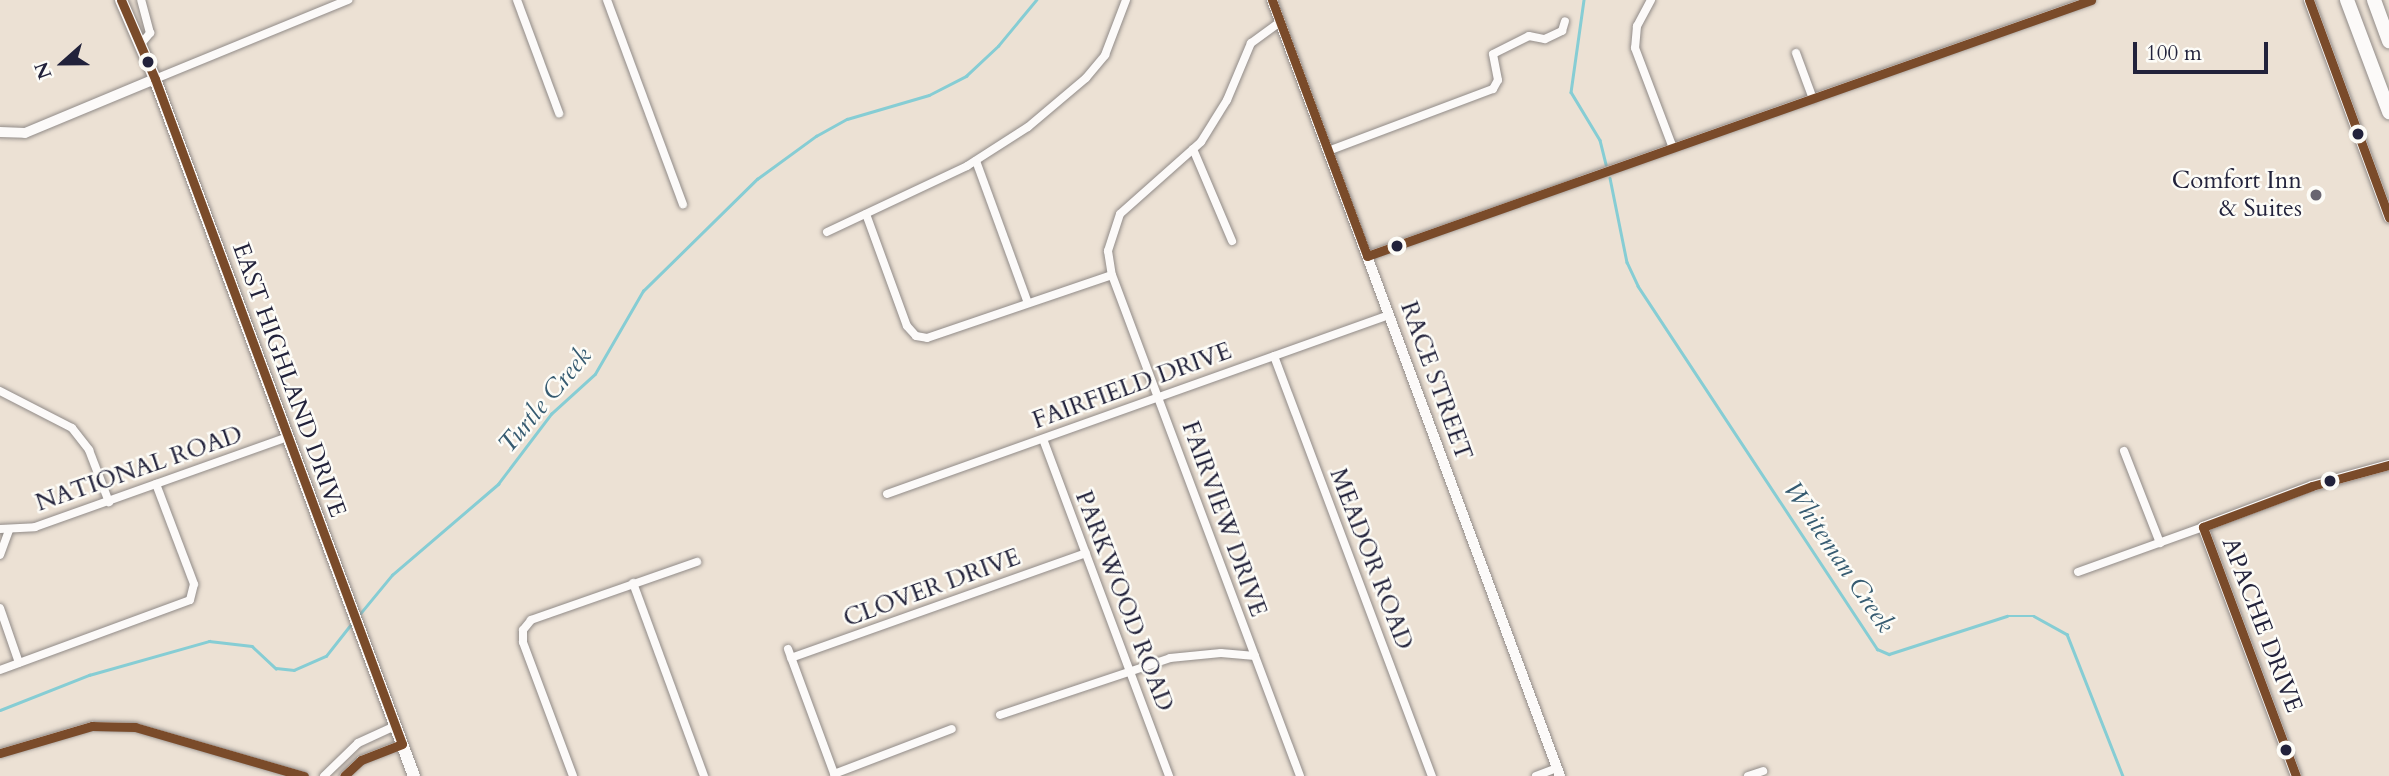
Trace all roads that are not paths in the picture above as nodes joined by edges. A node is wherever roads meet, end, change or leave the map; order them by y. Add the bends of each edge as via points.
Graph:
1 (121, 0) edge
2 (141, 0) edge
3 (317, 0) edge
4 (348, 0) edge
5 (517, 0) edge
6 (607, 0) edge
7 (1126, 0) edge
8 (1272, 0) edge
9 (1651, 0) edge
10 (2091, 0) edge
11 (2309, 0) edge
12 (2347, 0) edge
13 (2374, 0) edge
14 (2072, 3) edge
15 (321, 10) junction
16 (1565, 21) dead end
17 (1280, 22) junction
18 (2389, 41) edge
19 (140, 45) junction
20 (1796, 53) dead end
21 (155, 79) junction
22 (1813, 99) junction
23 (2389, 112) edge
24 (559, 113) dead end
25 (0, 132) edge
26 (1673, 148) junction
27 (1193, 149) junction
28 (1328, 151) junction
29 (976, 161) junction
30 (683, 204) dead end
31 (866, 214) junction
32 (2389, 218) edge
33 (827, 232) dead end
34 (1232, 241) dead end
35 (1367, 256) junction
36 (1112, 275) junction
37 (1028, 303) junction
38 (1389, 315) junction
39 (1274, 356) junction
40 (0, 391) edge
41 (1159, 397) junction
42 (288, 437) junction
43 (1043, 439) junction
44 (2124, 451) dead end
45 (2389, 465) edge
46 (156, 484) junction
47 (887, 494) dead end
48 (109, 502) junction
49 (2203, 527) junction
50 (4, 530) edge
51 (2160, 543) junction
52 (1086, 553) junction
53 (0, 555) edge
54 (697, 562) dead end
55 (2078, 572) dead end
56 (633, 583) junction
57 (0, 608) edge
58 (788, 649) dead end
59 (1255, 656) junction
60 (791, 658) junction
61 (19, 663) junction
62 (0, 670) edge
63 (1129, 670) junction
64 (1000, 715) dead end
65 (395, 726) junction
66 (952, 729) dead end
67 (402, 744) junction
68 (0, 753) edge
69 (1763, 771) dead end
70 (1559, 772) edge
71 (834, 775) edge
72 (304, 776) edge
73 (324, 776) edge
74 (344, 776) edge
75 (414, 776) edge
76 (573, 776) edge
77 (704, 776) edge
78 (1169, 776) edge
79 (1300, 776) edge
80 (1432, 776) edge
81 (1536, 776) edge
82 (1748, 776) edge
83 (2296, 776) edge

1 - 19 main road, EAST HIGHLAND DRIVE
2 - 19 street via 150,33
3 - 15 street
4 - 15 street
5 - 24 street
6 - 30 street
7 - 29 street via 1112,42 1086,78 1013,138
8 - 17 street, RACE STREET
9 - 26 street via 1637,26 1635,48
10 - 14 street
11 - 32 street
12 - 23 highway
13 - 18 highway
14 - 22 street
15 - 21 street
16 - 28 street via 1562,31 1545,39 1529,36 1493,54 1498,80 1493,89
17 - 27 street, FAIRVIEW DRIVE via 1251,43 1210,130
17 - 28 street, RACE STREET
19 - 21 main road, EAST HIGHLAND DRIVE
20 - 22 street
21 - 25 main road via 25,132
21 - 42 main road, EAST HIGHLAND DRIVE
22 - 26 street
26 - 35 street
27 - 34 street
27 - 36 street, FAIRVIEW DRIVE via 1120,214 1108,251
28 - 35 street, RACE STREET
29 - 31 street
29 - 37 street
31 - 33 street
31 - 37 street via 907,326 916,336 927,338
35 - 38 street, RACE STREET
36 - 37 street
36 - 41 street, FAIRVIEW DRIVE
38 - 39 street, FAIRFIELD DRIVE
38 - 70 street, RACE STREET
39 - 41 street, FAIRFIELD DRIVE
39 - 80 street, MEADOR ROAD
40 - 48 street via 72,428 89,450
41 - 43 street, FAIRFIELD DRIVE
41 - 59 street, FAIRVIEW DRIVE
42 - 46 street, NATIONAL ROAD
42 - 65 main road, EAST HIGHLAND DRIVE
43 - 47 street, FAIRFIELD DRIVE
43 - 52 street, PARKWOOD ROAD
44 - 51 street
45 - 49 street via 2312,486
46 - 48 street, NATIONAL ROAD
46 - 61 street via 194,584 191,598
48 - 50 street, NATIONAL ROAD via 35,527
49 - 51 street
49 - 83 street, APACHE DRIVE
50 - 53 street
51 - 55 street
52 - 60 street, CLOVER DRIVE
52 - 63 street, PARKWOOD ROAD
54 - 56 street
56 - 76 street via 531,621 523,630 523,642
56 - 77 street
57 - 61 street
58 - 60 street
59 - 63 street via 1195,654
59 - 79 street, FAIRVIEW DRIVE
60 - 71 street
61 - 62 street
63 - 64 street
63 - 78 street, PARKWOOD ROAD
65 - 67 main road, EAST HIGHLAND DRIVE
65 - 73 street via 358,743
66 - 71 street
67 - 74 street via 361,760
67 - 75 main road, EAST HIGHLAND DRIVE
68 - 72 street via 92,726 135,727
69 - 82 street
70 - 81 street

